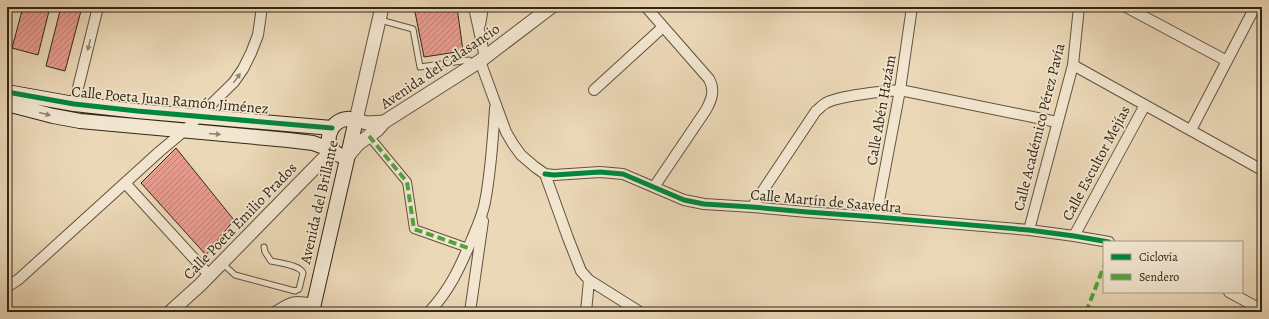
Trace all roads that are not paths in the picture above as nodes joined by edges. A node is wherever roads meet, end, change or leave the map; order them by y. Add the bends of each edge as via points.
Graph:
1 (98, 7) edge
2 (262, 7) edge
3 (382, 7) edge
4 (474, 7) edge
5 (483, 7) edge
6 (551, 7) edge
7 (646, 7) edge
8 (912, 7) edge
9 (1079, 7) edge
10 (1126, 7) edge
11 (1255, 7) edge
12 (379, 20) junction
13 (663, 27) junction
14 (479, 29) junction
15 (1227, 61) junction
16 (479, 62) junction
17 (1073, 65) junction
18 (594, 90) dead end
19 (900, 90) junction
20 (7, 92) edge
21 (7, 104) edge
22 (74, 104) junction
23 (1145, 105) junction
24 (496, 106) junction
25 (200, 116) junction
26 (356, 120) junction
27 (384, 122) junction
28 (1057, 122) junction
29 (332, 128) junction
30 (1191, 130) junction
31 (184, 132) junction
32 (369, 136) junction
33 (332, 150) junction
34 (347, 157) junction
35 (1262, 170) edge
36 (545, 174) junction
37 (125, 183) junction
38 (654, 187) junction
39 (485, 204) junction
40 (752, 207) junction
41 (876, 217) junction
42 (1029, 230) junction
43 (1074, 236) junction
44 (1103, 241) edge
45 (264, 247) dead end
46 (468, 248) junction
47 (222, 263) junction
48 (460, 266) junction
49 (476, 270) junction
50 (210, 276) junction
51 (589, 280) junction
52 (7, 287) edge
53 (1231, 293) edge
54 (312, 308) edge
55 (1262, 310) edge
56 (170, 312) edge
57 (275, 312) edge
58 (429, 312) edge
59 (470, 312) edge
60 (586, 312) edge
61 (640, 312) edge

1 -> 22 street
25 -> 2 street via 234,82 243,69 258,35
3 - 12 street, Avenida del Brillante
4 - 14 street
5 - 14 street
6 - 16 street, Avenida del Calasancio
7 - 13 street
8 - 19 street, Calle Abén Hazám
9 - 17 street, Calle Académico Pérez Pavía
10 - 15 street
11 - 15 street
12 - 16 lane via 413,29 420,67 469,60
12 - 26 street, Avenida del Brillante
13 - 18 street
13 - 38 street via 709,78 713,94 706,110
14 - 16 street
15 - 30 street
16 - 24 street
16 - 27 street, Avenida del Calasancio
17 - 23 street
17 - 28 street, Calle Académico Pérez Pavía
19 - 28 street
19 - 40 street via 836,99 825,103 816,111
19 - 41 street, Calle Abén Hazám
20 - 22 main road, Calle Poeta Juan Ramón Jiménez
21 -> 31 main road, Calle Poeta Juan Ramón Jiménez via 80,121
22 - 25 main road, Calle Poeta Juan Ramón Jiménez
23 - 30 street
23 - 43 street, Calle Escultor Mejías
24 - 36 street via 513,144 521,155
24 - 39 street
25 - 29 main road, Calle Poeta Juan Ramón Jiménez
25 - 31 street
26 - 27 street, Avenida del Calasancio via 367,123
26 - 29 main road via 346,119
26 - 34 main road, Avenida del Brillante
27 - 32 street, Avenida del Calasancio
28 - 42 street, Calle Académico Pérez Pavía
29 - 33 main road via 328,138
30 - 35 street
31 -> 33 main road, Calle Poeta Juan Ramón Jiménez via 313,143
31 - 37 street
32 - 34 street, Avenida del Calasancio
32 - 46 street via 407,182 414,229
33 - 34 main road, Calle Poeta Juan Ramón Jiménez
33 - 47 street, Calle Poeta Emilio Prados
34 - 54 main road, Avenida del Brillante
36 - 38 street, Calle Martín de Saavedra via 612,172
36 - 51 street via 581,271
37 - 50 street
37 - 52 street
38 - 40 street, Calle Martín de Saavedra via 684,200
39 - 46 street
39 - 49 street
40 - 41 street, Calle Martín de Saavedra
41 - 42 street, Calle Martín de Saavedra
42 - 43 street, Calle Martín de Saavedra
43 - 44 street, Calle Martín de Saavedra
45 - 47 lane via 264,252 271,261 303,271 297,291 235,276
46 - 48 street
47 - 50 street, Calle Poeta Emilio Prados
48 - 49 street
48 - 58 street via 446,292
49 - 59 street
50 - 56 street, Calle Poeta Emilio Prados
51 - 60 street
51 - 61 street
53 - 55 street
54 - 57 street via 301,301 294,301

